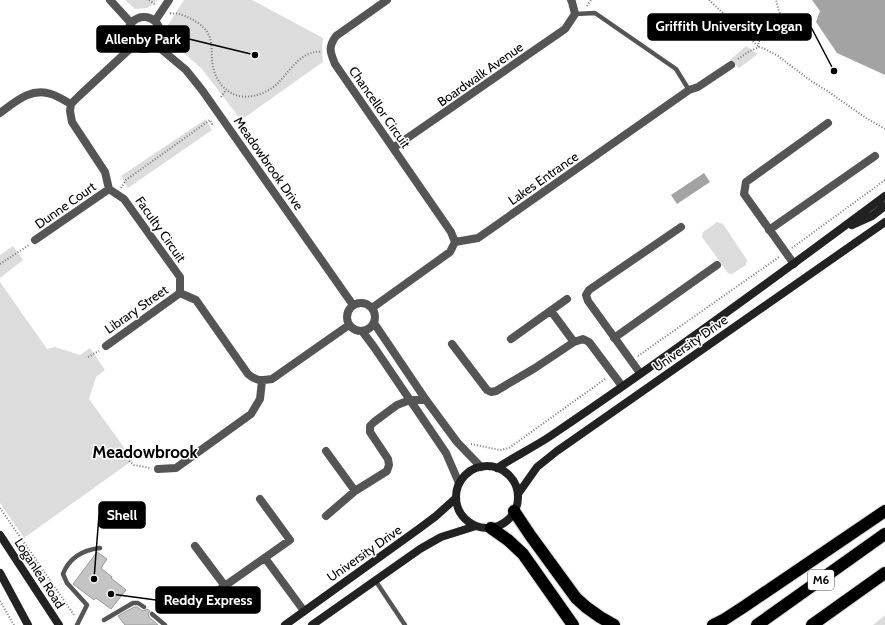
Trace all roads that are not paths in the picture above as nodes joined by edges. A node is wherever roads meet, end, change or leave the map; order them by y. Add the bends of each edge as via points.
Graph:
1 (110, 0) edge
2 (169, 0) edge
3 (387, 0) edge
4 (571, 0) edge
5 (575, 14) junction
6 (155, 20) junction
7 (131, 23) junction
8 (155, 44) junction
9 (134, 45) junction
10 (731, 65) road end
11 (690, 90) junction
12 (71, 104) junction
13 (0, 113) edge
14 (828, 123) dead end
15 (394, 148) junction
16 (875, 156) dead end
17 (109, 189) junction
18 (885, 196) edge
19 (885, 206) edge
20 (885, 222) edge
21 (681, 226) dead end
22 (769, 230) junction
23 (840, 230) junction
24 (35, 240) road end
25 (455, 242) junction
26 (794, 264) junction
27 (717, 265) dead end
28 (180, 292) junction
29 (567, 299) dead end
30 (353, 305) junction
31 (372, 308) junction
32 (551, 311) junction
33 (374, 323) junction
34 (349, 325) junction
35 (362, 331) junction
36 (614, 338) junction
37 (511, 339) dead end
38 (574, 342) junction
39 (452, 344) dead end
40 (106, 346) road end
41 (640, 373) junction
42 (262, 381) junction
43 (622, 386) junction
44 (410, 400) junction
45 (426, 400) junction
46 (326, 451) dead end
47 (481, 467) junction
48 (497, 468) junction
49 (158, 469) road end
50 (459, 483) junction
51 (355, 491) junction
52 (518, 494) junction
53 (456, 498) junction
54 (260, 499) dead end
55 (514, 511) junction
56 (885, 511) edge
57 (326, 516) dead end
58 (476, 526) junction
59 (491, 528) junction
60 (0, 534) edge
61 (885, 534) edge
62 (195, 546) dead end
63 (100, 548) dead end
64 (265, 558) junction
65 (0, 573) edge
66 (885, 573) edge
67 (375, 580) junction
68 (225, 586) junction
69 (202, 602) dead end
70 (144, 607) dead end
71 (304, 611) junction
72 (152, 614) dead end
73 (104, 620) dead end
74 (78, 624) edge
75 (28, 625) edge
76 (59, 625) edge
77 (165, 625) edge
78 (285, 625) edge
79 (312, 625) edge
80 (405, 625) edge
81 (573, 625) edge
82 (614, 625) edge
83 (713, 625) edge
84 (757, 625) edge
85 (812, 625) edge

1 - 7 street
2 - 6 street
3 - 15 street, Chancellor Circuit via 336,36 330,43 330,53
4 - 5 street
5 - 11 lane via 594,13 676,69
5 - 15 street, Boardwalk Avenue via 565,29
6 - 7 street via 140,17
6 - 8 street via 160,30
7 - 9 street via 128,37
8 - 9 street via 147,48
8 - 30 street, Meadowbrook Drive via 186,70 202,90
9 - 12 street
10 - 11 street, Lakes Entrance
11 - 25 street, Lakes Entrance via 478,238
12 - 13 street via 51,94 38,92 26,95
12 - 17 street via 72,122 105,172
14 - 22 street via 746,182 744,194
15 - 25 street, Chancellor Circuit via 451,232
16 - 22 street
17 - 24 street, Dunne Court
17 - 28 street, Faculty Circuit via 124,199 180,277
18 - 23 street, University Drive
19 - 23 street, University Drive via 872,216
20 - 52 street, University Drive via 557,451 537,467
21 - 36 street via 589,290 586,295
22 - 26 street
23 - 26 street, University Drive
25 - 31 street via 450,252
26 - 41 street, University Drive
27 - 36 street
28 - 40 street, Library Street
28 - 42 street via 196,300 248,374 255,380
29 - 32 street
30 - 31 street via 364,303
30 - 34 street via 346,316
31 - 33 street
32 - 37 street
32 - 38 street
33 - 35 street
33 - 45 street
34 - 35 street via 352,329
34 - 42 street via 272,379
35 - 44 street
36 - 41 street
38 - 39 street via 491,392
38 - 43 street via 583,339 589,342
41 - 43 street, University Drive
42 - 49 street via 260,399 251,414 176,468
43 - 48 street, University Drive via 549,437
44 - 45 street
44 - 50 street via 446,453
44 - 51 street via 397,405 370,426 372,438 390,465 387,471
45 - 47 street via 457,442
46 - 51 street
47 - 48 street
47 - 50 street via 465,475
48 - 52 street via 511,478
50 - 53 street
51 - 57 street
52 - 55 street
53 - 58 street via 461,515
53 - 71 street, University Drive via 420,528
54 - 64 street via 290,540
55 - 59 street via 501,525
55 - 82 highway via 576,598 595,614
56 - 83 highway via 725,620
58 - 59 street
58 - 67 street via 431,542
59 - 81 highway via 523,554
60 - 76 street, Loganlea Road
61 - 84 highway, M6
62 - 68 street
63 - 74 lane via 88,550 72,559 63,574 67,583 87,604
64 - 68 street
64 - 71 street
65 - 75 street
66 - 85 highway, M6
67 - 79 street
67 - 80 lane
68 - 69 street
70 - 73 lane via 133,603
71 - 78 street, University Drive
72 - 77 lane

